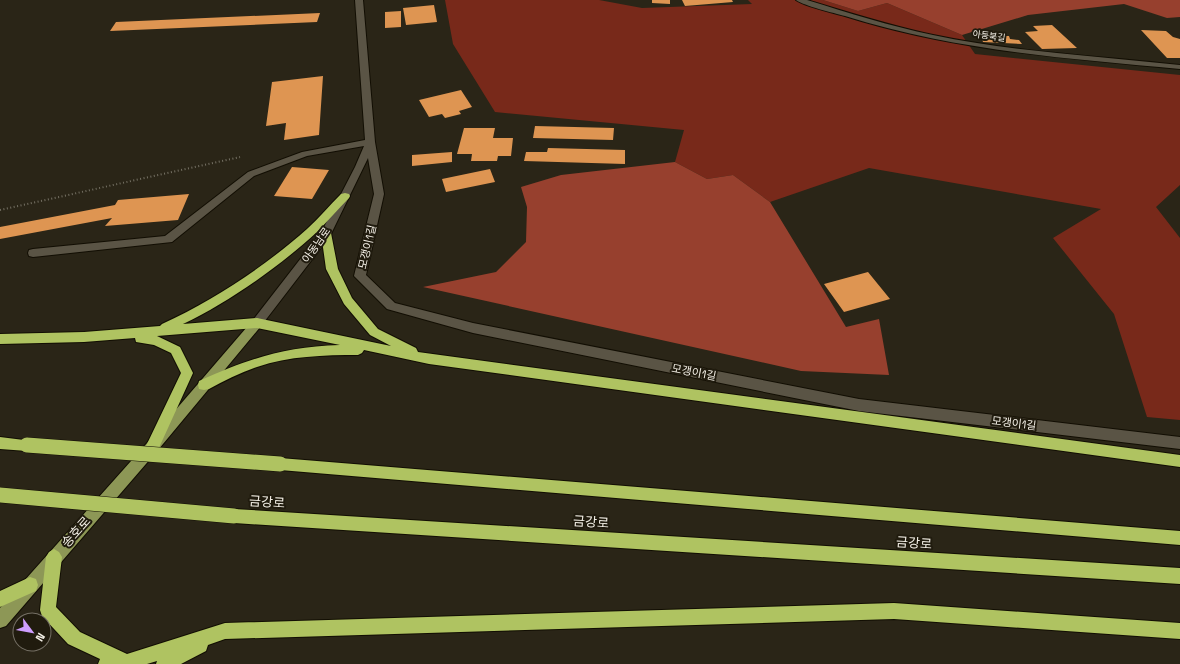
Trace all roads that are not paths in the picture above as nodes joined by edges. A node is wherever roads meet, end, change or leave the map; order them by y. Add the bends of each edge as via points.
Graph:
1 (359, 0) edge
2 (800, 0) edge
3 (1180, 67) edge
4 (370, 142) junction
5 (344, 196) junction
6 (326, 233) junction
7 (33, 253) dead end
8 (257, 323) junction
9 (157, 332) junction
10 (84, 337) junction
11 (0, 339) edge
12 (388, 350) junction
13 (429, 359) junction
14 (204, 385) junction
15 (0, 442) edge
16 (1180, 443) edge
17 (153, 446) junction
18 (1180, 461) edge
19 (0, 495) edge
20 (1180, 538) edge
21 (54, 557) junction
22 (1180, 576) edge
23 (30, 585) junction
24 (0, 599) edge
25 (0, 620) edge
26 (225, 631) junction
27 (1180, 631) edge
28 (127, 662) junction
29 (106, 664) edge
30 (164, 664) edge

1 - 4 street, 아동남로
2 - 3 street, 아동북길 via 889,27 951,41
4 - 5 street, 아동남로 via 360,168
4 - 7 street via 305,154 251,174 168,239
4 - 16 street, 모갱이1길 via 379,194 360,276 391,306 473,328 859,405
5 - 6 street, 아동남로
5 - 9 highway via 305,237 241,284 192,316
6 - 8 street, 아동남로
6 - 13 highway via 332,269 356,311 374,332
8 - 9 highway
8 - 12 highway
8 - 14 main road, 아동남로
9 - 10 highway
10 - 11 highway
10 - 17 highway via 156,340 176,350 187,373
12 - 13 highway
12 - 14 highway via 331,349 289,355 244,366
13 - 18 highway
14 - 17 main road, 아동남로
15 - 20 highway, bridge
17 - 21 main road, 송호로
19 - 22 highway, 금강로, bridge via 234,516
21 - 23 main road, 송호로
21 - 28 highway via 48,610 74,638
23 - 24 highway
23 - 25 main road, 송호로
26 - 27 highway via 894,611
26 - 28 highway
26 - 30 highway
28 - 29 highway

